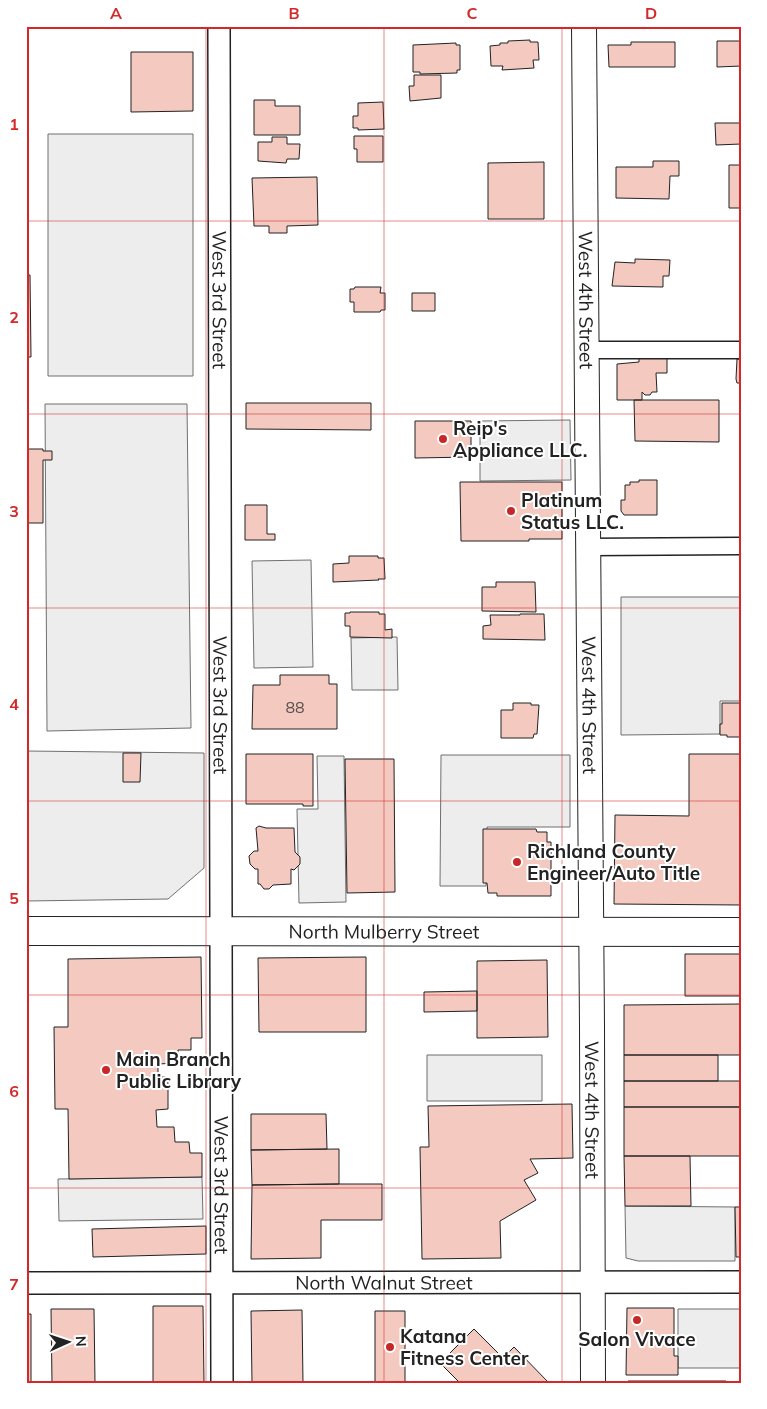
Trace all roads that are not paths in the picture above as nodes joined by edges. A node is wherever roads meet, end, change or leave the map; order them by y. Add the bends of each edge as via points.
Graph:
1 (219, 26) edge
2 (584, 26) edge
3 (586, 350) junction
4 (741, 350) edge
5 (741, 546) edge
6 (588, 547) junction
7 (26, 931) edge
8 (221, 931) junction
9 (591, 931) junction
10 (741, 932) edge
11 (593, 1282) junction
12 (741, 1282) edge
13 (26, 1283) edge
14 (222, 1283) junction
15 (222, 1383) edge
16 (593, 1383) edge

1 - 8 street, West 3rd Street
2 - 3 main road, West 4th Street
3 - 4 street
3 - 6 main road, West 4th Street
5 - 6 street
6 - 9 main road, West 4th Street
7 - 8 highway, North Mulberry Street
8 - 9 highway, North Mulberry Street
8 - 14 street, West 3rd Street
9 - 10 highway, North Mulberry Street
9 - 11 main road, West 4th Street
11 - 12 street, North Walnut Street
11 - 14 street, North Walnut Street
11 - 16 main road, West 4th Street
13 - 14 street, North Walnut Street
14 - 15 street, West 3rd Street

